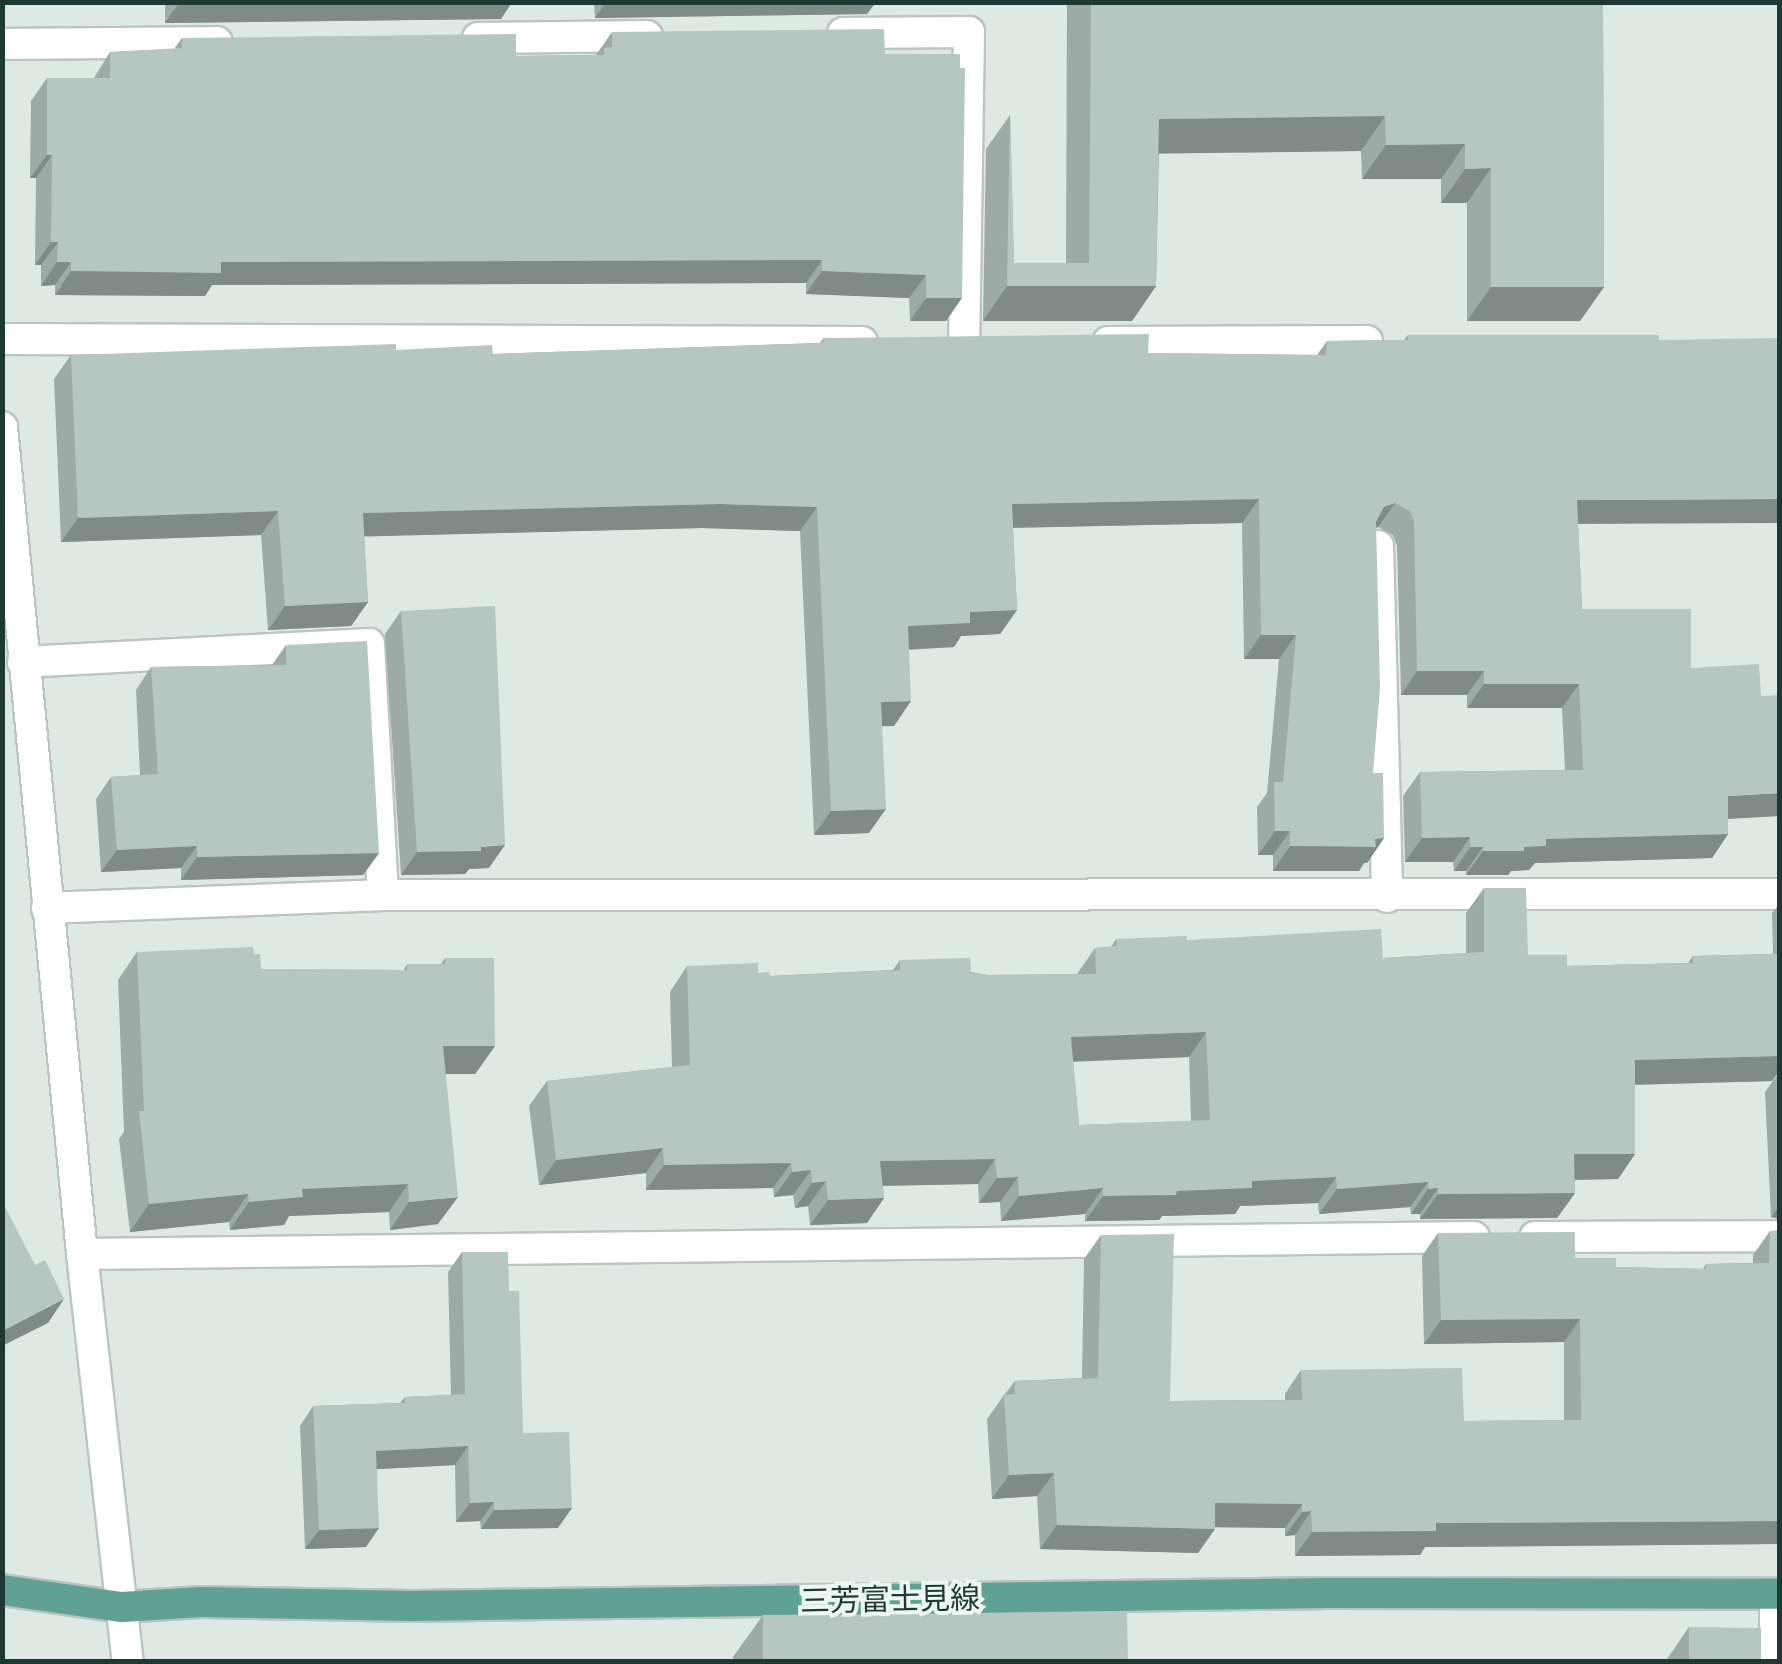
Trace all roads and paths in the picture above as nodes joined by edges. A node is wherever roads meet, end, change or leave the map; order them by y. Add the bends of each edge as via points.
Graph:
1 (811, 34) edge
2 (673, 36) edge
3 (456, 38) edge
4 (239, 41) edge
5 (2, 44) edge
6 (2, 339) edge
7 (1402, 341) edge
8 (886, 342) edge
9 (925, 342) edge
10 (1084, 342) edge
11 (2, 427) edge
12 (1378, 546) edge
13 (22, 662) junction
14 (1780, 894) edge
15 (383, 896) junction
16 (1387, 897) junction
17 (47, 908) junction
18 (1780, 1236) edge
19 (82, 1254) junction
20 (2, 1590) edge
21 (1777, 1594) edge
22 (122, 1606) junction
23 (128, 1662) edge
24 (1774, 1662) edge

1 - 9 street via 969,32 974,342
2 - 3 street
4 - 5 street
6 - 8 street
7 - 10 street
11 - 13 street
12 - 16 street
13 - 15 street via 369,644
13 - 17 street
14 - 16 street
15 - 16 street
15 - 17 street
17 - 19 street
18 - 19 street
19 - 22 street
20 - 22 main road, 三芳富士見線
21 - 22 main road, 三芳富士見線
21 - 24 street
22 - 23 street

